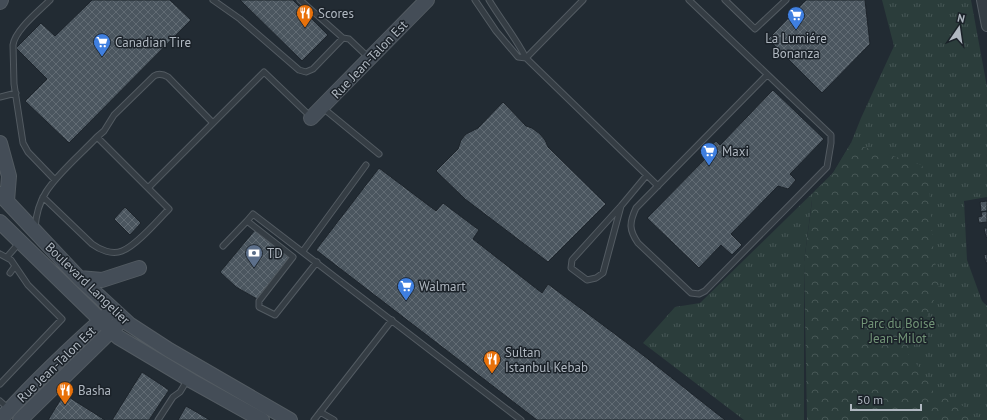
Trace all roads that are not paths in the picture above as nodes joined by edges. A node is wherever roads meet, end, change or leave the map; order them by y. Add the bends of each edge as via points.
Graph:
1 (50, 0) edge
2 (214, 0) edge
3 (300, 0) edge
4 (427, 0) edge
5 (476, 0) edge
6 (489, 0) edge
7 (583, 0) edge
8 (689, 0) edge
9 (726, 0) edge
10 (786, 0) edge
11 (982, 0) edge
12 (987, 26) edge
13 (343, 38) junction
14 (369, 58) junction
15 (526, 58) junction
16 (768, 75) junction
17 (16, 93) junction
18 (0, 97) edge
19 (322, 107) junction
20 (312, 118) joint
21 (213, 123) junction
22 (97, 138) junction
23 (0, 143) edge
24 (379, 154) dead end
25 (366, 164) dead end
26 (646, 176) junction
27 (55, 180) junction
28 (658, 186) junction
29 (148, 188) junction
30 (43, 197) junction
31 (4, 198) edge
32 (621, 206) junction
33 (247, 221) junction
34 (0, 222) edge
35 (34, 231) junction
36 (21, 242) junction
37 (223, 246) dead end
38 (303, 251) junction
39 (0, 254) edge
40 (7, 257) junction
41 (317, 262) junction
42 (15, 266) junction
43 (139, 268) dead end
44 (10, 273) dead end
45 (79, 278) junction
46 (118, 314) junction
47 (392, 320) junction
48 (101, 321) junction
49 (111, 331) junction
50 (188, 379) junction
51 (0, 384) edge
52 (3, 410) edge
53 (320, 412) junction
54 (20, 420) edge
55 (158, 420) edge
56 (262, 420) edge
57 (290, 420) edge
58 (314, 420) edge
59 (334, 420) edge
60 (521, 420) edge

1 - 17 lane via 18,33 14,41
2 - 13 lane via 299,70 306,72 313,69
3 - 13 lane
4 - 14 main road, Rue Jean-Talon Est
5 - 15 lane via 496,31 518,57
6 - 15 lane
7 - 15 lane
8 - 16 lane
9 - 10 lane via 756,30
11 - 12 street
13 - 14 lane via 349,39
14 - 19 main road, Rue Jean-Talon Est
15 - 26 lane
16 - 28 lane
16 - 28 lane via 831,135 827,167 705,291 699,294 691,293 633,236 632,218 636,208
17 - 18 lane
17 - 27 lane via 25,148
19 - 20 main road, Rue Jean-Talon Est
19 - 24 lane
20 - 21 lane via 264,72
21 - 22 lane via 168,77 158,74 114,115
21 - 29 lane
22 - 27 lane
22 - 29 lane
23 - 31 main road via 9,176
25 - 38 lane
26 - 28 lane
26 - 32 lane
27 - 30 lane
29 - 30 lane via 169,209 134,244 118,252 96,247
30 - 35 lane
31 - 35 main road, Boulevard Langelier
32 - 32 lane via 603,273 587,280 570,268 572,260
33 - 37 lane
33 - 38 lane via 253,214
33 - 41 lane via 293,257 259,301 259,307 264,311 274,315
34 - 36 main road, Boulevard Langelier
35 - 45 main road, Boulevard Langelier
36 - 40 lane
36 - 48 main road, Boulevard Langelier
38 - 41 lane
39 - 40 lane
40 - 42 lane
41 - 47 lane
42 - 44 lane
42 - 51 lane via 29,286 62,319
43 - 45 main road via 102,280
45 - 46 main road, Boulevard Langelier
46 - 48 main road, Rue Jean-Talon Est
46 - 49 main road, Rue Jean-Talon Est
46 - 57 main road, Boulevard Langelier via 149,338
47 - 53 lane
47 - 60 lane
48 - 49 main road, Boulevard Langelier
48 - 52 main road, Rue Jean-Talon Est
49 - 50 main road, Boulevard Langelier
49 - 54 main road, Rue Jean-Talon Est
50 - 55 lane
50 - 56 main road, Boulevard Langelier
53 - 58 lane
53 - 59 lane

